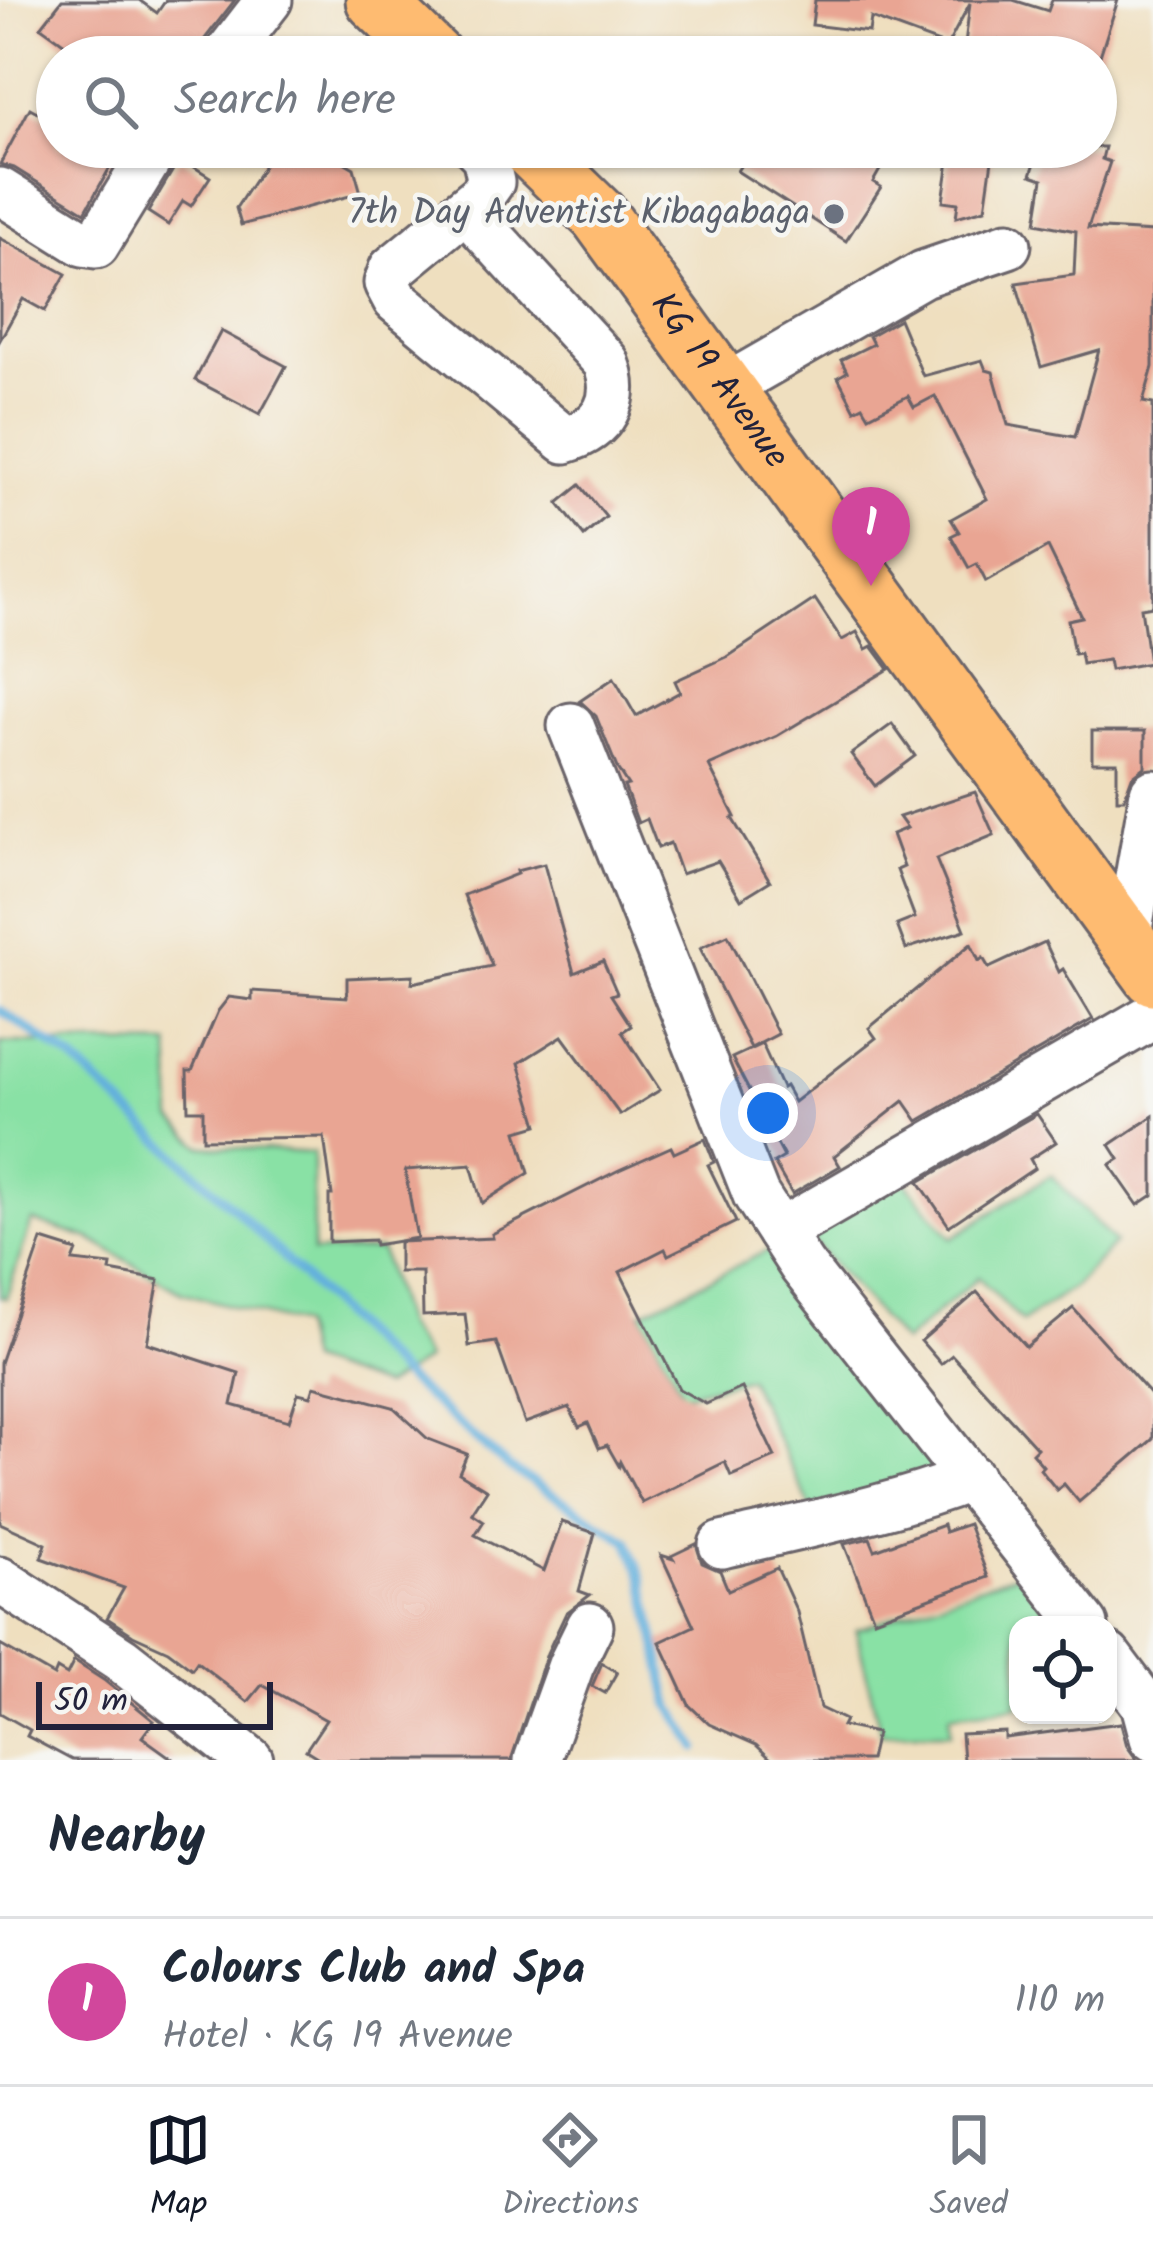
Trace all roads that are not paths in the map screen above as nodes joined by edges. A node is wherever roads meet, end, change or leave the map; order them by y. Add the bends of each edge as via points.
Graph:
1 (269, 0) edge
2 (364, 0) edge
3 (375, 0) edge
4 (241, 36) edge
5 (378, 36) edge
6 (412, 36) edge
7 (143, 168) edge
8 (487, 168) edge
9 (549, 168) edge
10 (0, 191) edge
11 (465, 209) junction
12 (1008, 245) dead end
13 (726, 387) junction
14 (571, 726) dead end
15 (1153, 793) edge
16 (1140, 958) edge
17 (1153, 1016) edge
18 (780, 1232) junction
19 (971, 1478) junction
20 (722, 1545) dead end
21 (0, 1580) edge
22 (1077, 1616) edge
23 (590, 1626) dead end
24 (1117, 1668) edge
25 (1153, 1738) edge
26 (250, 1760) edge
27 (537, 1760) edge

1 - 4 street
2 - 5 street via 365,20
3 - 6 main road
7 - 10 street via 96,244
8 - 11 street via 491,182
9 - 13 main road, KG 19 Avenue via 599,216
11 - 11 street via 606,362 615,383 610,409 581,436 565,440 396,300 387,283 392,269
12 - 13 street via 923,274
13 - 16 main road, KG 19 Avenue
14 - 18 street via 755,1196
15 - 16 street
17 - 18 street
18 - 19 street
19 - 20 street
19 - 22 street
21 - 26 street via 121,1659
23 - 27 street
24 - 25 street via 1144,1705

